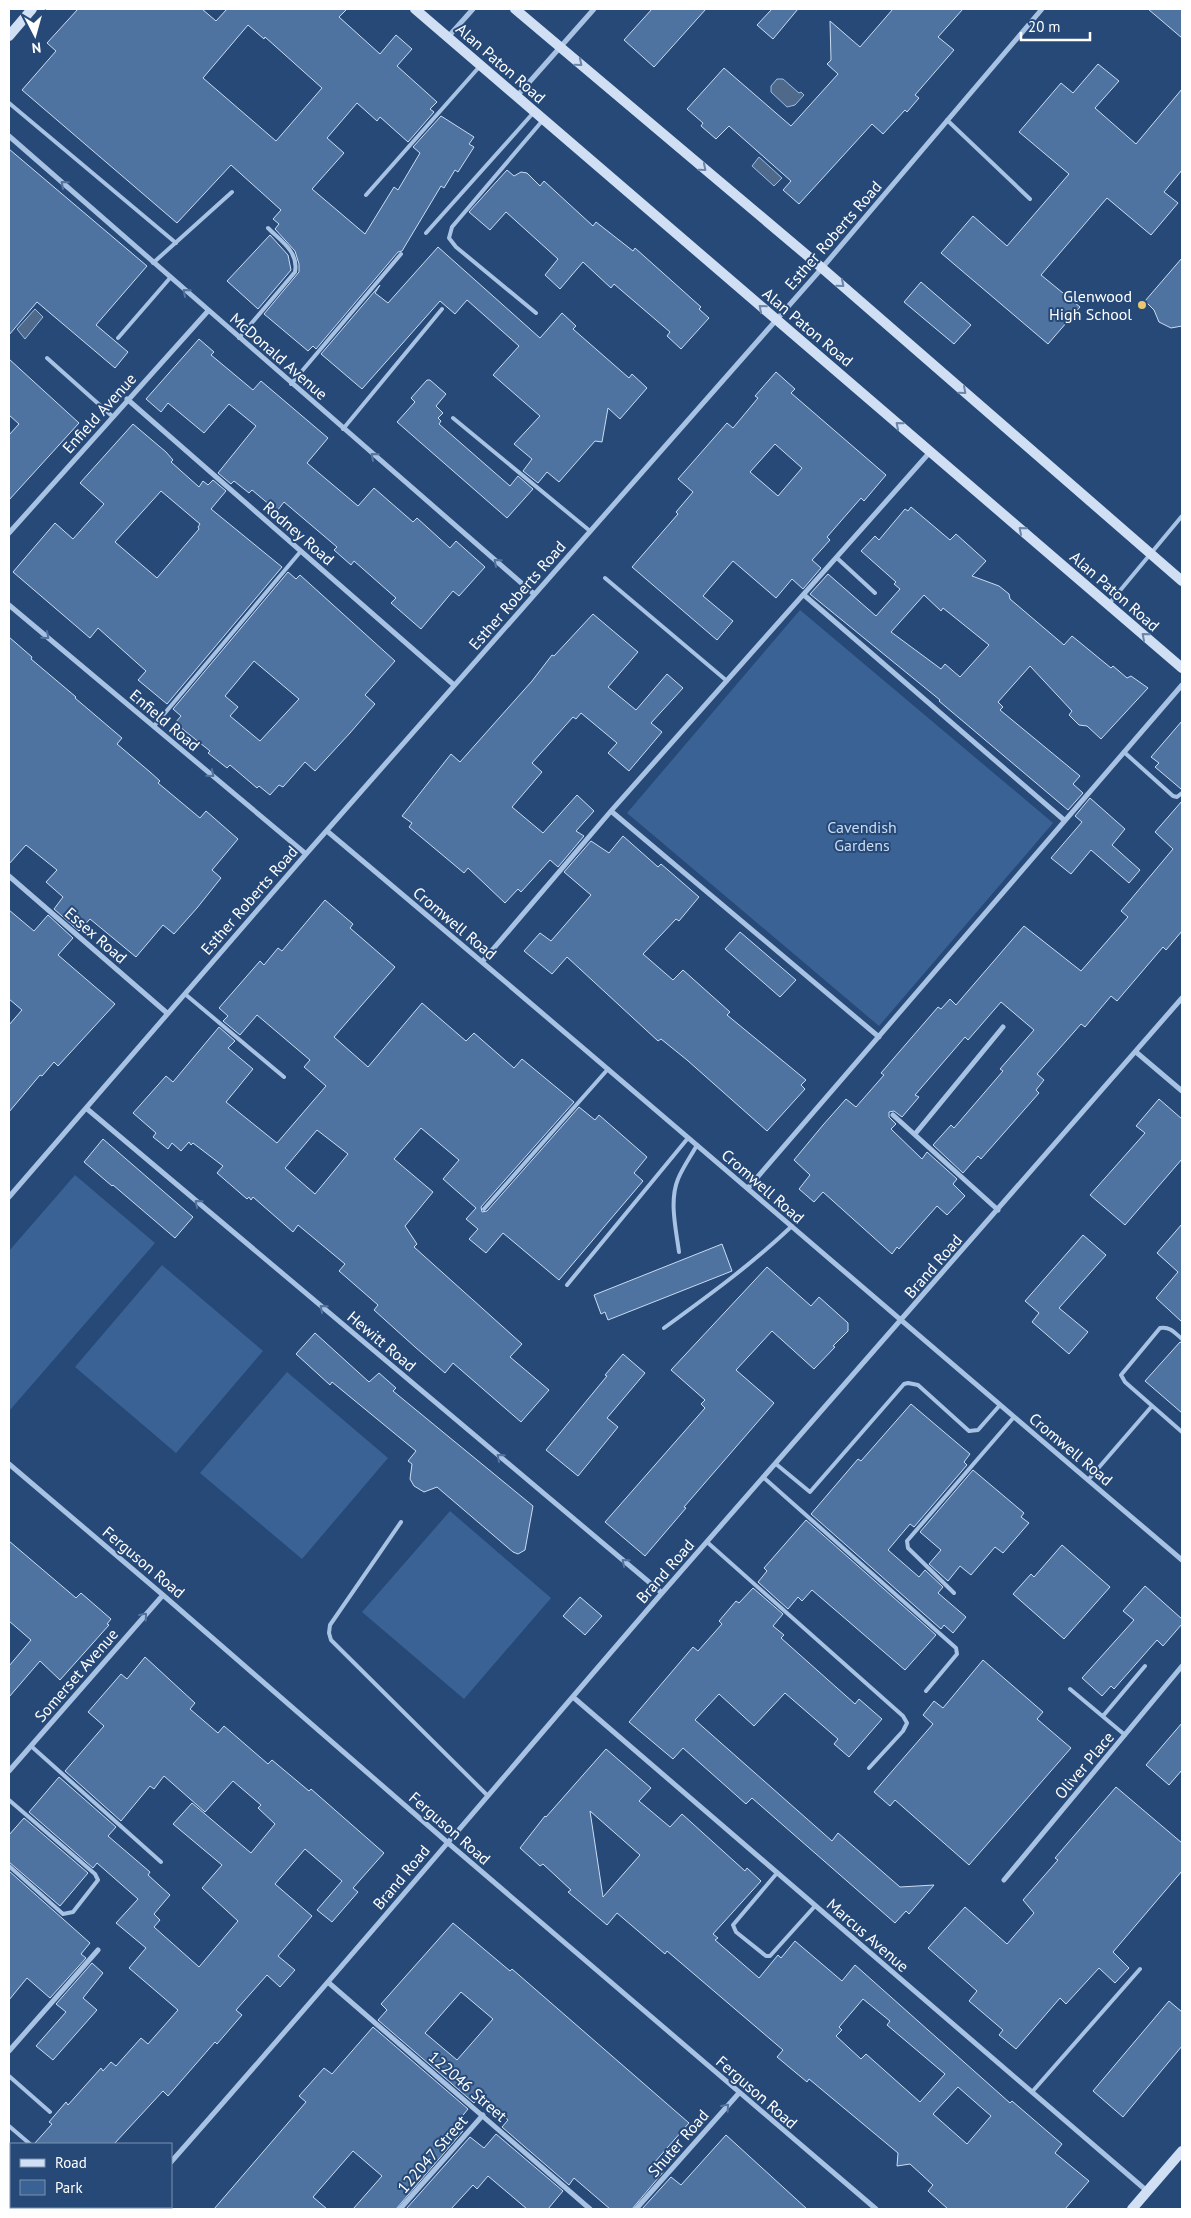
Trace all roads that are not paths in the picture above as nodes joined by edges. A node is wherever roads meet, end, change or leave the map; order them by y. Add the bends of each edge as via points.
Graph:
1 (32, 9) edge
2 (415, 9) edge
3 (473, 9) edge
4 (515, 9) edge
5 (594, 9) edge
6 (1042, 9) edge
7 (9, 36) edge
8 (448, 37) junction
9 (560, 47) junction
10 (481, 66) junction
11 (516, 97) junction
12 (9, 103) edge
13 (534, 112) junction
14 (543, 120) junction
15 (947, 120) junction
16 (9, 136) edge
17 (232, 192) dead end
18 (366, 195) dead end
19 (1030, 199) dead end
20 (268, 228) dead end
21 (426, 233) dead end
22 (176, 242) junction
23 (401, 254) dead end
24 (153, 263) junction
25 (822, 268) junction
26 (170, 278) junction
27 (442, 309) dead end
28 (208, 311) junction
29 (536, 313) dead end
30 (776, 320) junction
31 (118, 338) dead end
32 (238, 338) junction
33 (47, 358) dead end
34 (292, 384) junction
35 (128, 399) junction
36 (112, 416) junction
37 (453, 418) dead end
38 (343, 429) junction
39 (930, 452) junction
40 (1182, 516) edge
41 (590, 531) junction
42 (9, 533) edge
43 (301, 551) junction
44 (1151, 554) junction
45 (837, 558) junction
46 (605, 578) dead end
47 (1182, 581) edge
48 (875, 593) dead end
49 (534, 594) junction
50 (804, 595) junction
51 (9, 604) edge
52 (1108, 604) junction
53 (1182, 668) edge
54 (727, 681) junction
55 (454, 685) junction
56 (1182, 685) edge
57 (154, 726) junction
58 (1124, 752) junction
59 (1182, 793) edge
60 (611, 811) junction
61 (1064, 820) junction
62 (327, 831) junction
63 (306, 854) junction
64 (9, 876) edge
65 (482, 962) junction
66 (185, 994) junction
67 (1182, 998) edge
68 (167, 1013) junction
69 (1003, 1027) dead end
70 (879, 1037) junction
71 (1136, 1052) junction
72 (608, 1069) junction
73 (284, 1077) dead end
74 (1182, 1091) edge
75 (86, 1108) junction
76 (893, 1115) dead end
77 (914, 1134) junction
78 (688, 1138) junction
79 (697, 1145) junction
80 (748, 1188) junction
81 (9, 1197) edge
82 (484, 1209) dead end
83 (998, 1210) junction
84 (792, 1226) junction
85 (679, 1252) dead end
86 (567, 1285) dead end
87 (901, 1322) junction
88 (664, 1328) dead end
89 (1182, 1340) edge
90 (1000, 1405) junction
91 (1152, 1406) junction
92 (1014, 1417) junction
93 (1182, 1432) edge
94 (9, 1464) edge
95 (776, 1464) junction
96 (763, 1477) junction
97 (1088, 1480) junction
98 (402, 1522) dead end
99 (707, 1542) junction
100 (1182, 1560) edge
101 (954, 1593) dead end
102 (163, 1594) junction
103 (662, 1594) junction
104 (1145, 1666) dead end
105 (1182, 1666) edge
106 (1070, 1689) dead end
107 (926, 1691) dead end
108 (573, 1697) junction
109 (1102, 1716) junction
110 (1125, 1735) junction
111 (31, 1746) junction
112 (869, 1768) dead end
113 (9, 1771) edge
114 (487, 1795) junction
115 (9, 1800) edge
116 (447, 1842) junction
117 (161, 1862) dead end
118 (9, 1866) edge
119 (777, 1873) junction
120 (1004, 1880) dead end
121 (815, 1906) junction
122 (98, 1950) dead end
123 (1140, 1969) dead end
124 (329, 1983) junction
125 (9, 2051) edge
126 (9, 2076) edge
127 (739, 2092) junction
128 (1032, 2092) junction
129 (50, 2112) dead end
130 (483, 2115) junction
131 (9, 2126) edge
132 (29, 2143) edge
133 (1182, 2151) edge
134 (172, 2161) edge
135 (1147, 2191) junction
136 (400, 2209) edge
137 (590, 2209) edge
138 (636, 2209) edge
139 (876, 2209) edge
140 (1132, 2209) edge

1 - 7 street
2 - 8 street, Alan Paton Road
3 - 8 street
4 - 9 street
5 - 9 street
6 - 15 street, Esther Roberts Road
8 - 10 street, Alan Paton Road
9 - 11 street
9 -> 25 street
10 - 11 street, Alan Paton Road
10 - 18 lane
11 - 13 street, Alan Paton Road
12 - 22 lane
13 - 14 street, Alan Paton Road
13 - 21 lane
14 - 29 lane via 452,227 449,238
30 -> 14 street, Alan Paton Road
15 - 19 lane
15 - 25 street, Esther Roberts Road
24 -> 16 street, McDonald Avenue
17 - 22 lane
20 - 32 lane via 293,253 297,262 295,272
22 - 24 lane
23 - 34 lane
24 - 26 street, McDonald Avenue
25 - 30 street, Esther Roberts Road
25 -> 44 street
28 -> 26 street, McDonald Avenue
26 - 31 lane
27 - 38 lane
28 - 32 street, McDonald Avenue
28 - 35 street, Enfield Avenue
39 -> 30 street, Alan Paton Road
30 - 41 street, Esther Roberts Road
32 - 34 street, McDonald Avenue
33 - 36 lane
34 - 38 street, McDonald Avenue
35 - 36 street, Enfield Avenue
35 - 43 street, Rodney Road
36 - 42 street, Enfield Avenue
37 - 41 lane
49 -> 38 street, McDonald Avenue
39 - 45 street
52 -> 39 street, Alan Paton Road
40 - 44 lane
41 - 49 street, Esther Roberts Road
43 - 55 street, Rodney Road
43 - 57 lane
44 - 47 street
44 - 52 lane
45 - 48 lane
45 - 50 street
46 - 54 lane
49 - 55 street, Esther Roberts Road
50 - 54 street
50 - 61 street
51 -> 57 street, Enfield Road
53 -> 52 street, Alan Paton Road
54 - 60 street
55 - 62 street, Esther Roberts Road
56 - 58 street
57 -> 63 street, Enfield Road
58 - 59 lane via 1173,796 1178,797
58 - 61 street
60 - 65 street
60 - 70 street
61 - 70 street
62 - 63 street, Esther Roberts Road
62 - 65 street, Cromwell Road
63 - 66 street, Esther Roberts Road
64 - 68 street, Essex Road
65 - 72 street, Cromwell Road
66 - 68 street, Esther Roberts Road
66 - 73 lane
67 - 71 street, Brand Road
68 - 75 street, Esther Roberts Road
69 - 77 street
70 - 80 street
71 - 74 street
71 - 83 street, Brand Road
72 - 78 street, Cromwell Road
72 - 82 lane
75 - 81 street, Esther Roberts Road
103 -> 75 street, Hewitt Road
76 - 77 street
77 - 83 street
78 - 79 street, Cromwell Road
78 - 86 lane
79 - 80 street, Cromwell Road
79 - 85 lane via 678,1179 674,1194
80 - 84 street, Cromwell Road
83 - 87 street, Brand Road
84 - 87 street, Cromwell Road
84 - 88 lane via 763,1254
87 - 90 street, Cromwell Road
87 - 95 street, Brand Road
89 - 91 lane via 1167,1328 1160,1328 1121,1375 1124,1382
90 - 92 street, Cromwell Road
90 - 95 lane via 978,1430 969,1431 918,1385 908,1382 812,1491 806,1491
91 - 93 lane
91 - 97 lane
92 - 97 street, Cromwell Road
92 - 101 lane via 907,1541 908,1548
94 - 102 street, Ferguson Road
95 - 96 street, Brand Road
96 - 99 street, Brand Road
96 - 107 lane via 956,1648 957,1654
97 - 100 street, Cromwell Road
98 - 114 lane via 330,1625 328,1634 330,1640
99 - 103 street, Brand Road
99 - 112 lane via 903,1716 906,1724 903,1731
111 -> 102 street, Somerset Avenue
102 - 116 street, Ferguson Road
103 - 108 street, Brand Road
104 - 109 lane
105 - 110 street, Oliver Place
106 - 109 lane
108 - 114 street, Brand Road
108 - 119 street, Marcus Avenue
109 - 110 lane
110 - 120 street, Oliver Place
111 - 113 street, Somerset Avenue
111 - 117 lane
114 - 116 street, Brand Road
115 - 118 lane via 98,1880 73,1912 63,1914
116 - 124 street, Brand Road
116 - 127 street, Ferguson Road
119 - 121 street, Marcus Avenue
119 - 121 lane via 733,1925 736,1932 770,1956
121 - 128 street, Marcus Avenue
122 - 125 street
123 - 128 lane
124 - 130 street, 122046 Street
124 - 134 street, Brand Road
126 - 129 lane
138 -> 127 street, Shuter Road
127 - 139 street, Ferguson Road
128 - 135 street, Marcus Avenue
130 - 136 street, 122047 Street
130 - 137 street, 122046 Street
131 - 132 lane
133 - 135 street
135 - 140 street

